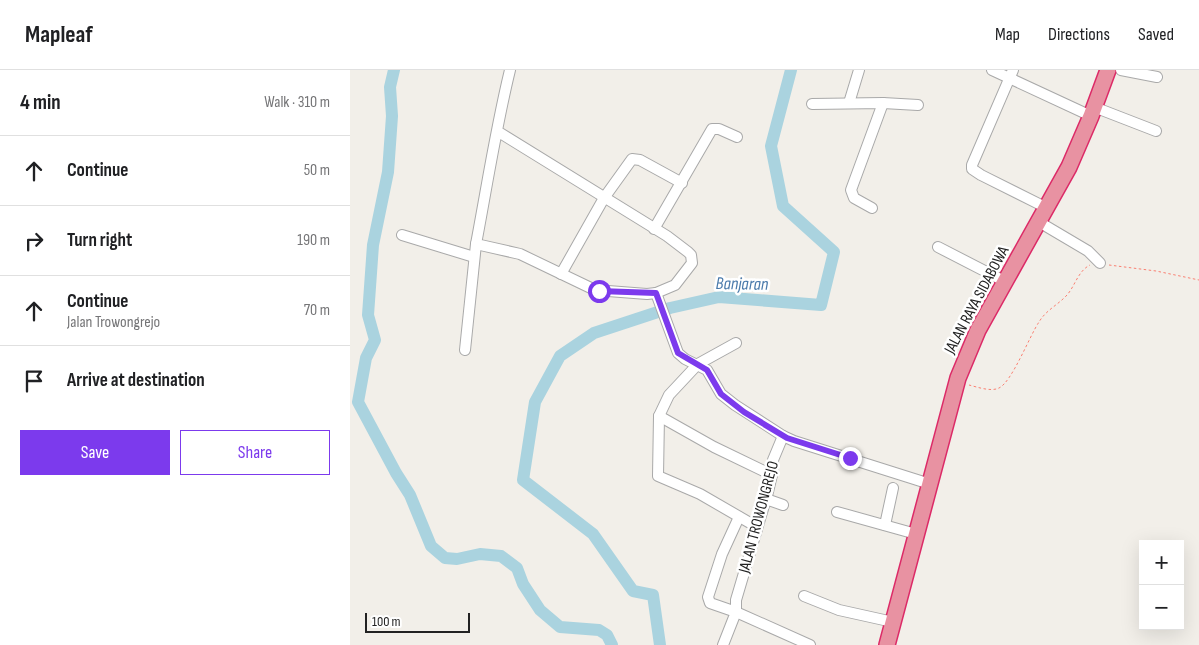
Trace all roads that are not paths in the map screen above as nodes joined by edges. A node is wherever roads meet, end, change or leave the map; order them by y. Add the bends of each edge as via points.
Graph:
1 (510, 70) edge
2 (859, 70) edge
3 (992, 70) edge
4 (1108, 70) edge
5 (1121, 70) edge
6 (1012, 75) edge
7 (1157, 77) dead end
8 (849, 103) junction
9 (883, 103) junction
10 (812, 104) dead end
11 (918, 105) dead end
12 (1093, 112) junction
13 (497, 131) junction
14 (1156, 132) dead end
15 (737, 137) dead end
16 (682, 183) junction
17 (604, 198) junction
18 (872, 208) dead end
19 (1047, 208) junction
20 (1039, 222) junction
21 (654, 229) junction
22 (402, 235) dead end
23 (476, 244) junction
24 (938, 248) dead end
25 (474, 256) junction
26 (1100, 263) road end
27 (561, 274) junction
28 (1006, 282) junction
29 (658, 296) junction
30 (736, 343) dead end
31 (465, 350) dead end
32 (698, 364) junction
33 (660, 416) junction
34 (783, 436) junction
35 (772, 475) junction
36 (930, 484) junction
37 (894, 488) dead end
38 (766, 499) junction
39 (783, 505) dead end
40 (837, 512) dead end
41 (739, 518) junction
42 (885, 525) junction
43 (757, 527) junction
44 (916, 534) junction
45 (804, 596) dead end
46 (736, 612) junction
47 (893, 622) junction
48 (797, 642) edge
49 (723, 645) edge
50 (810, 645) edge
51 (887, 645) edge

1 - 13 street
2 - 8 street
3 - 6 street
4 - 12 highway, JALAN RAYA SIDABOWA
5 - 7 street
6 - 12 street
6 - 19 street via 972,169
8 - 9 street
8 - 10 street
9 - 11 street
9 - 18 street via 851,190 854,198
12 - 14 street
12 - 19 highway, JALAN RAYA SIDABOWA
13 - 17 street
13 - 23 street
15 - 16 street via 712,129
16 - 17 street via 634,158
16 - 21 street
17 - 21 street
17 - 27 street
19 - 20 highway, JALAN RAYA SIDABOWA
20 - 26 street via 1088,251
20 - 28 highway, JALAN RAYA SIDABOWA
21 - 29 street via 688,252 692,260 678,282
22 - 25 street
23 - 25 street
23 - 27 street via 520,254
24 - 28 street
25 - 31 street
27 - 29 street via 599,291
28 - 36 highway, JALAN RAYA SIDABOWA via 976,335 956,383
29 - 32 street via 678,353
30 - 32 street
32 - 33 street via 669,395
32 - 34 street via 707,370 721,394
33 - 35 street
33 - 41 street via 659,478 700,494
34 - 35 street, JALAN TROWONGREJO via 773,460
34 - 36 street
35 - 38 street, JALAN TROWONGREJO
36 - 44 highway, JALAN RAYA SIDABOWA
37 - 42 street
38 - 39 street
38 - 43 street, JALAN TROWONGREJO
40 - 42 street
41 - 43 street
41 - 46 street via 722,554 708,597 714,605
42 - 44 street
43 - 46 street, JALAN TROWONGREJO via 736,600
44 - 47 highway, JALAN RAYA SIDABOWA
45 - 47 street via 839,610
46 - 48 street
46 - 49 street, JALAN TROWONGREJO
47 - 51 highway, JALAN RAYA SIDABOWA
48 - 50 street

